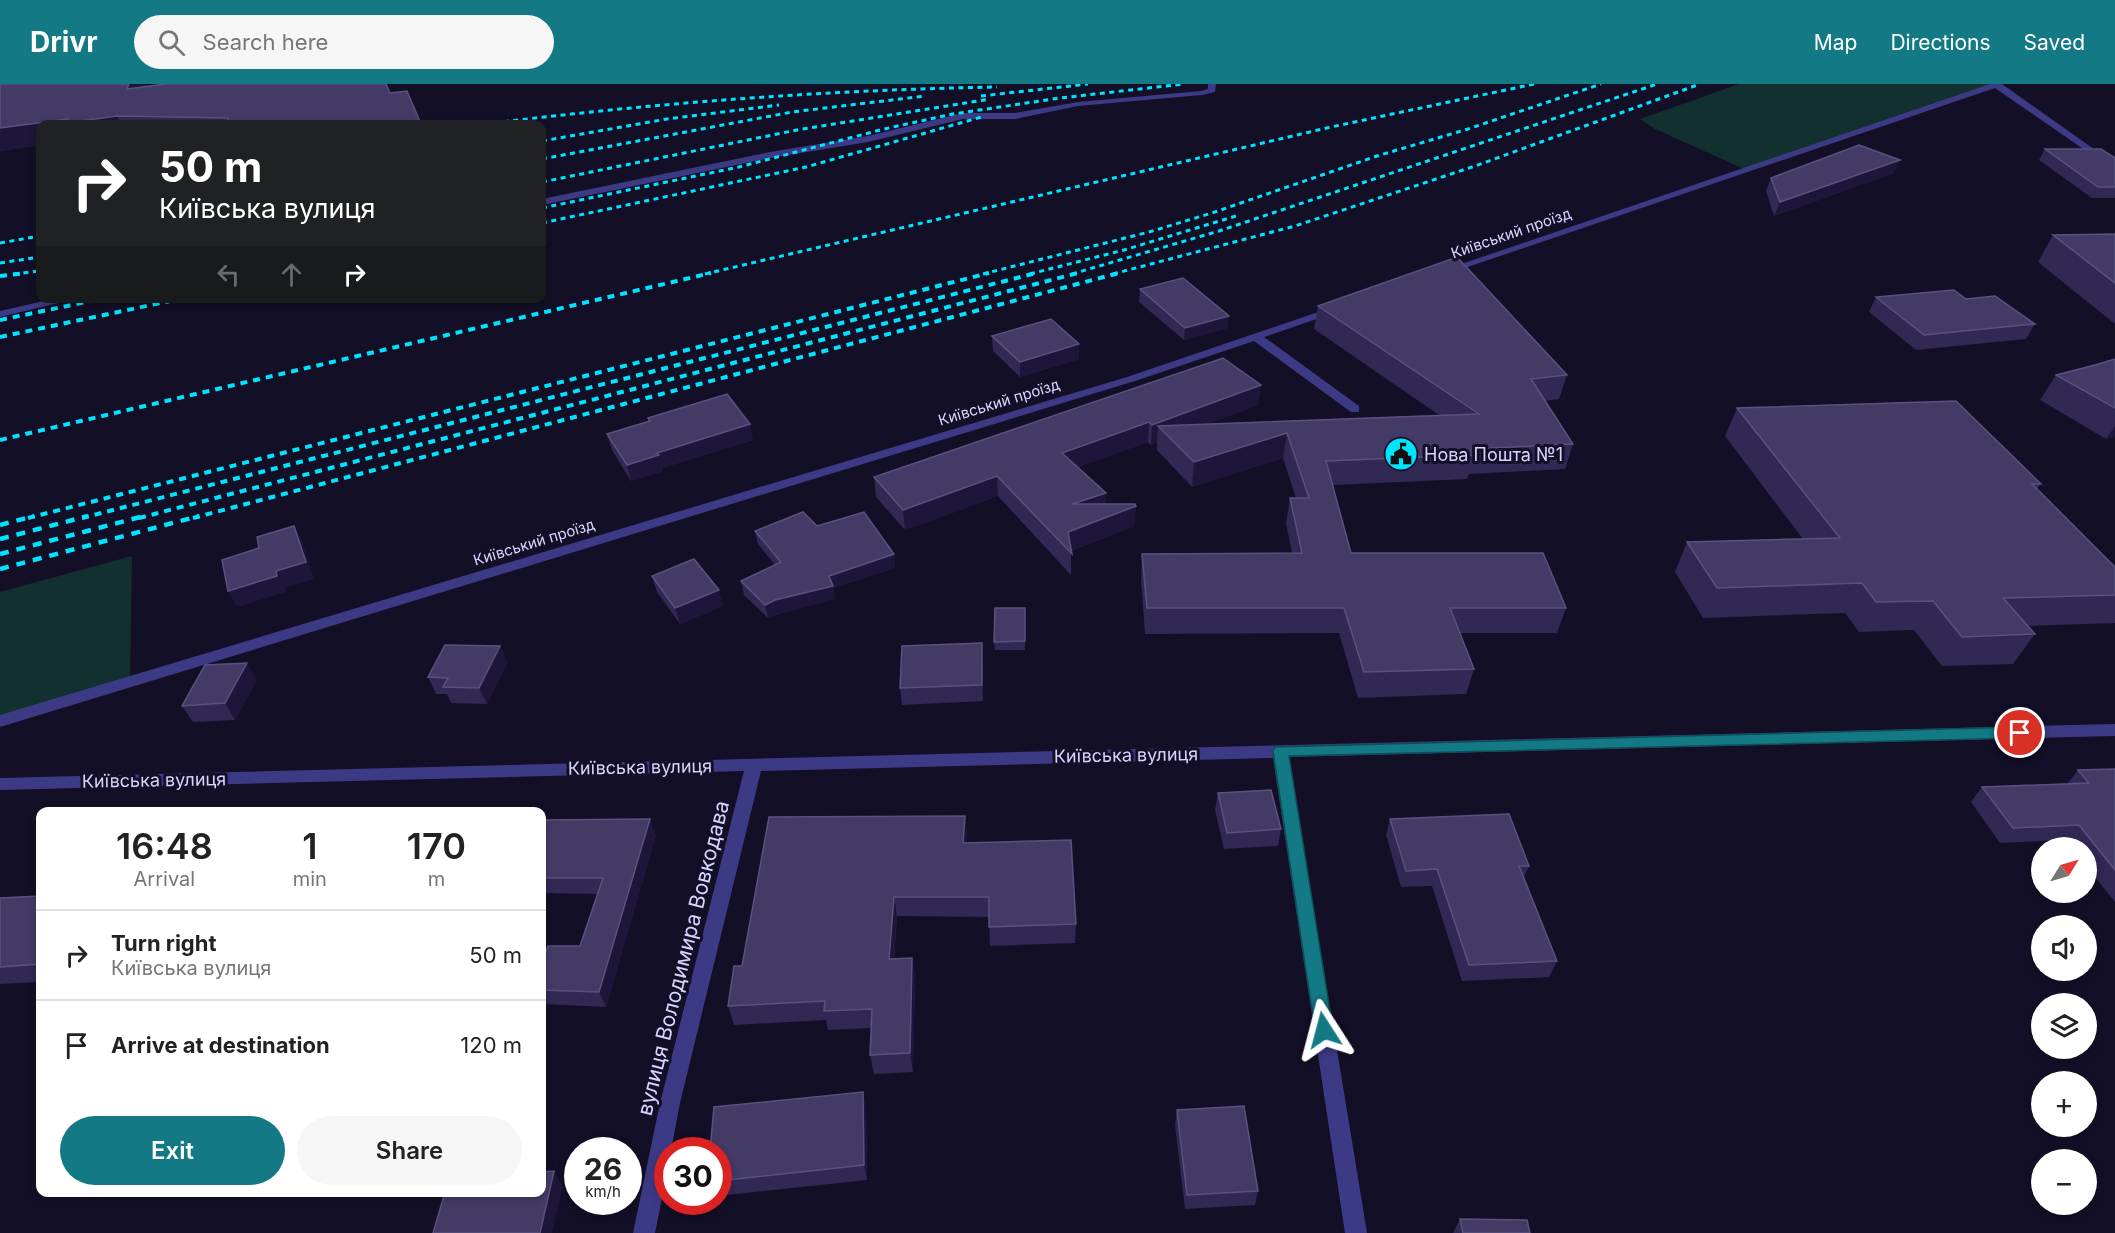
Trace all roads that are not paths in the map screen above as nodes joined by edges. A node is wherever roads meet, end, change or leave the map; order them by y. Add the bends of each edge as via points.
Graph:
1 (1212, 84) edge
2 (1997, 84) edge
3 (2115, 168) edge
4 (546, 201) edge
5 (1436, 275) edge
6 (51, 303) edge
7 (1346, 305) edge
8 (0, 314) edge
9 (1255, 336) junction
10 (1355, 409) dead end
11 (0, 721) edge
12 (2115, 730) edge
13 (1280, 751) junction
14 (754, 764) junction
15 (0, 784) edge
16 (644, 1233) edge
17 (1356, 1233) edge

1 - 4 street via 1212,90 1202,93 1078,104 1015,116 963,116 868,139 770,154
2 - 3 street
2 - 5 street, Київський проїзд
6 - 8 street
7 - 9 street, Київський проїзд
9 - 10 street
9 - 11 street, Київський проїзд via 1120,382
12 - 13 street, Київська вулиця
13 - 14 street, Київська вулиця
13 - 17 street
14 - 15 street, Київська вулиця
14 - 16 street, вулиця Володимира Вовкодава via 670,1103

